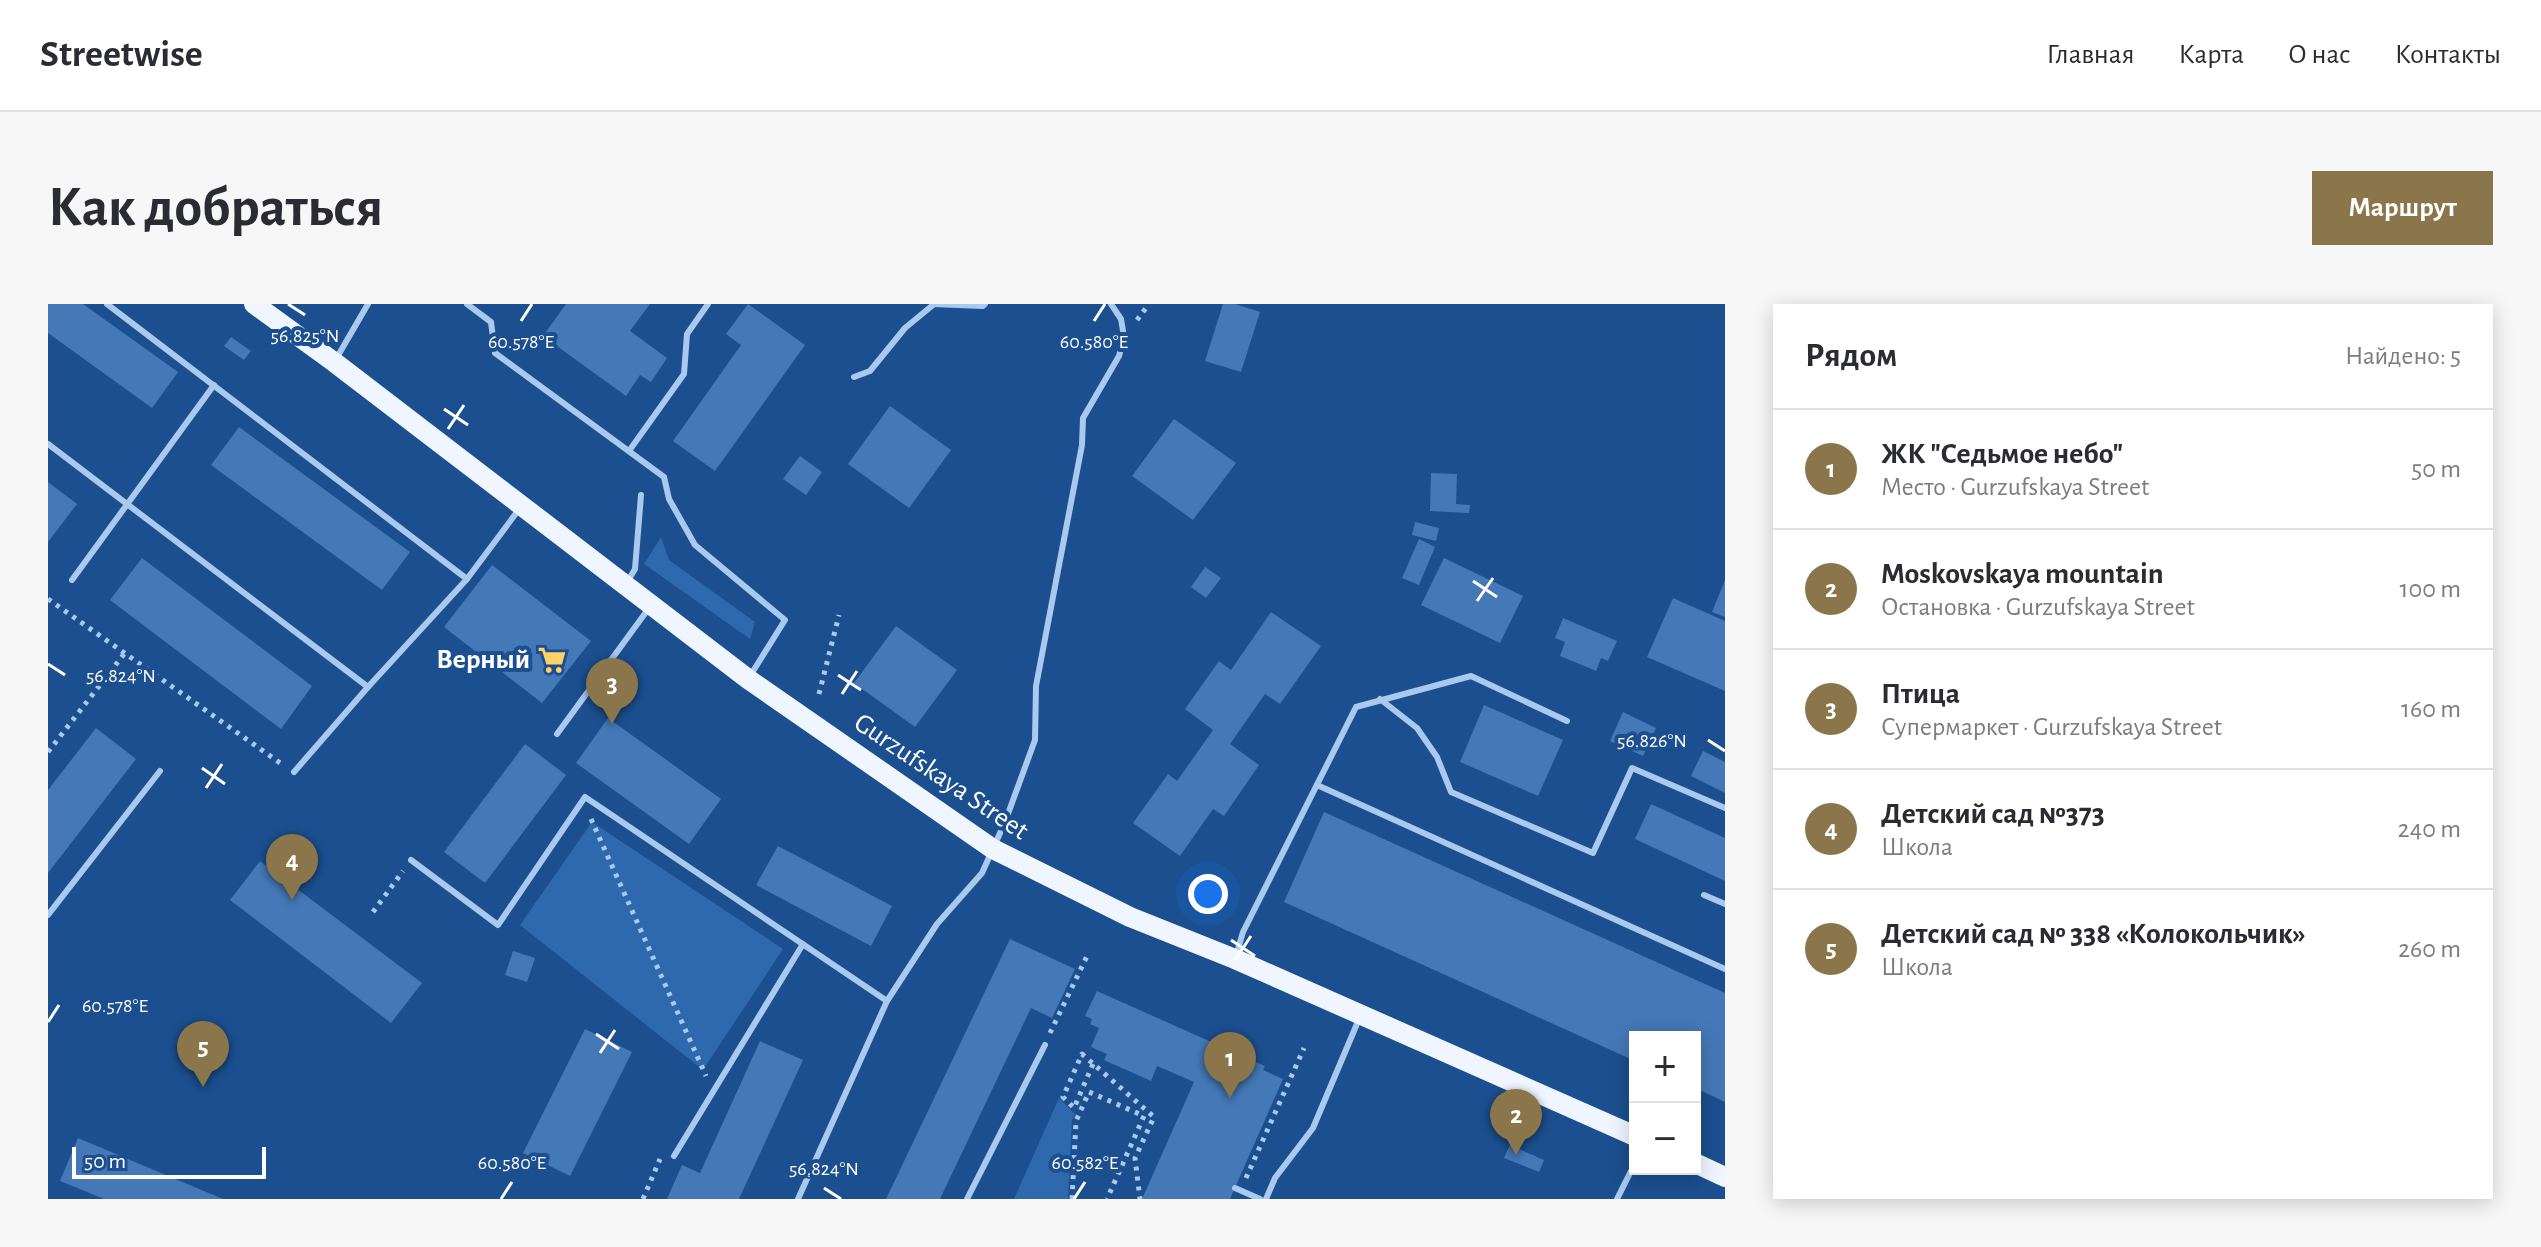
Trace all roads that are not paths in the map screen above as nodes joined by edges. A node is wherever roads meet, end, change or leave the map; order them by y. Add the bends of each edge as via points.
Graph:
1 (107, 304) edge
2 (254, 304) edge
3 (369, 304) edge
4 (467, 304) edge
5 (708, 304) edge
6 (932, 304) edge
7 (985, 304) edge
8 (1111, 304) edge
9 (334, 362) junction
10 (854, 377) dead end
11 (214, 385) junction
12 (48, 444) edge
13 (629, 451) junction
14 (641, 495) dead end
15 (128, 504) junction
16 (522, 506) junction
17 (467, 579) junction
18 (72, 580) dead end
19 (625, 587) junction
20 (651, 606) junction
21 (748, 679) junction
22 (368, 687) junction
23 (1380, 699) junction
24 (1567, 721) dead end
25 (557, 734) dead end
26 (160, 771) dead end
27 (294, 772) road end
28 (1317, 785) junction
29 (1725, 808) edge
30 (993, 849) junction
31 (411, 860) road end
32 (1704, 895) dead end
33 (1725, 904) edge
34 (48, 915) edge
35 (803, 944) junction
36 (1235, 959) junction
37 (1725, 969) edge
38 (887, 1001) junction
39 (1360, 1016) junction
40 (1045, 1045) road end
41 (1629, 1133) edge
42 (674, 1156) road end
43 (1701, 1166) edge
44 (1629, 1175) edge
45 (1725, 1177) edge
46 (1238, 1189) road end
47 (798, 1199) edge
48 (967, 1199) edge
49 (1263, 1199) edge
50 (1617, 1199) edge

1 - 11 lane
2 - 9 main road, Gurzufskaya Street
3 - 9 lane
4 - 13 lane via 491,322 495,353
5 - 13 lane via 687,334 684,374
6 - 7 lane
6 - 10 lane via 870,371
8 - 30 lane via 1124,337 1119,356 1083,418 1036,686 1035,740
9 - 16 main road, Gurzufskaya Street
11 - 15 lane
11 - 17 lane
12 - 15 lane
13 - 21 lane via 664,477 669,499 695,545 785,620
14 - 19 lane via 635,569
15 - 18 lane
15 - 22 lane
16 - 17 lane
16 - 19 main road, Gurzufskaya Street
17 - 22 lane
19 - 20 main road, Gurzufskaya Street
20 - 21 main road, Gurzufskaya Street
20 - 25 lane
21 - 30 main road, Gurzufskaya Street
22 - 27 lane
23 - 24 lane via 1471,676
23 - 28 lane via 1356,707
23 - 29 lane via 1417,728 1437,757 1451,792 1593,853 1632,768
26 - 34 lane
28 - 36 lane via 1243,932
28 - 37 lane
30 - 36 main road, Gurzufskaya Street via 1130,917
30 - 38 lane via 982,873 937,924
31 - 35 lane via 498,925 585,797
32 - 33 lane
35 - 38 lane
35 - 42 lane
36 - 39 main road, Gurzufskaya Street
38 - 47 lane
39 - 41 main road, Gurzufskaya Street
39 - 49 lane via 1313,1128
40 - 48 lane
43 - 45 main road
44 - 50 lane
46 - 49 lane

